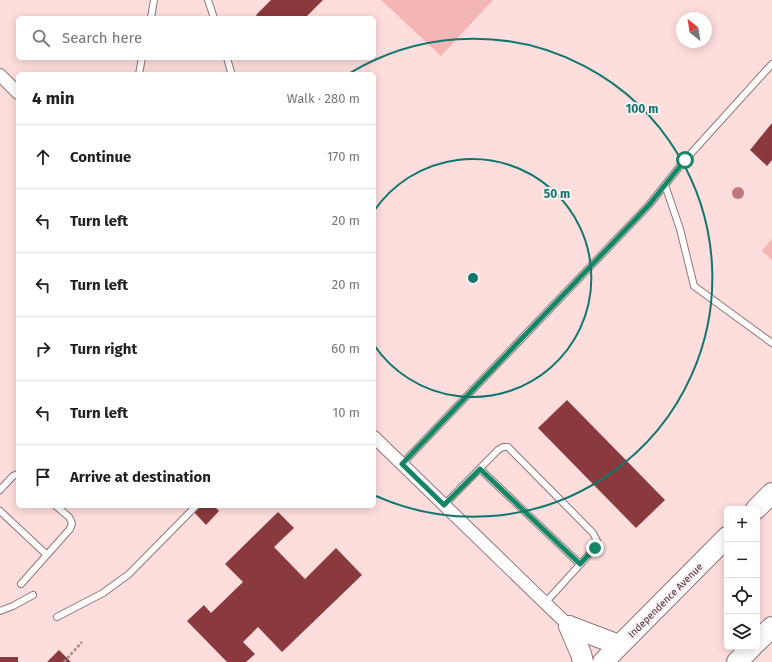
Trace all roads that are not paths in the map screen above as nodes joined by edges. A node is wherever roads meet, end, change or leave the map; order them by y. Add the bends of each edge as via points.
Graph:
1 (154, 0) edge
2 (208, 0) edge
3 (151, 16) edge
4 (213, 16) edge
5 (142, 60) edge
6 (228, 60) edge
7 (772, 64) edge
8 (139, 72) edge
9 (231, 72) dead end
10 (0, 75) edge
11 (16, 91) edge
12 (665, 185) junction
13 (772, 343) edge
14 (376, 439) edge
15 (402, 464) junction
16 (480, 469) junction
17 (16, 475) edge
18 (0, 490) edge
19 (772, 493) edge
20 (444, 505) junction
21 (759, 506) edge
22 (58, 508) edge
23 (194, 508) edge
24 (0, 511) edge
25 (724, 540) edge
26 (47, 555) junction
27 (580, 564) junction
28 (21, 584) dead end
29 (33, 595) dead end
30 (545, 603) junction
31 (0, 611) edge
32 (57, 617) dead end
33 (569, 626) junction
34 (762, 638) edge
35 (619, 645) junction
36 (583, 662) edge
37 (603, 662) edge
38 (737, 662) edge

1 - 3 lane
2 - 4 lane
5 - 8 lane
6 - 9 lane
7 - 12 lane
10 - 11 street
12 - 13 lane via 680,229 694,286
12 - 15 lane via 649,205
14 - 15 street
15 - 20 street
16 - 20 lane
16 - 27 lane
16 - 27 lane via 498,450 508,447 597,541 595,548
17 - 18 lane
19 - 21 main road
20 - 30 street
22 - 26 lane via 72,523 70,529
23 - 32 lane via 129,574 103,593
24 - 26 lane
25 - 35 main road, Independence Avenue
26 - 28 lane
27 - 30 lane
29 - 31 lane
30 - 33 street
33 - 35 main road
33 - 36 main road
34 - 38 main road
35 - 37 main road, Independence Avenue

